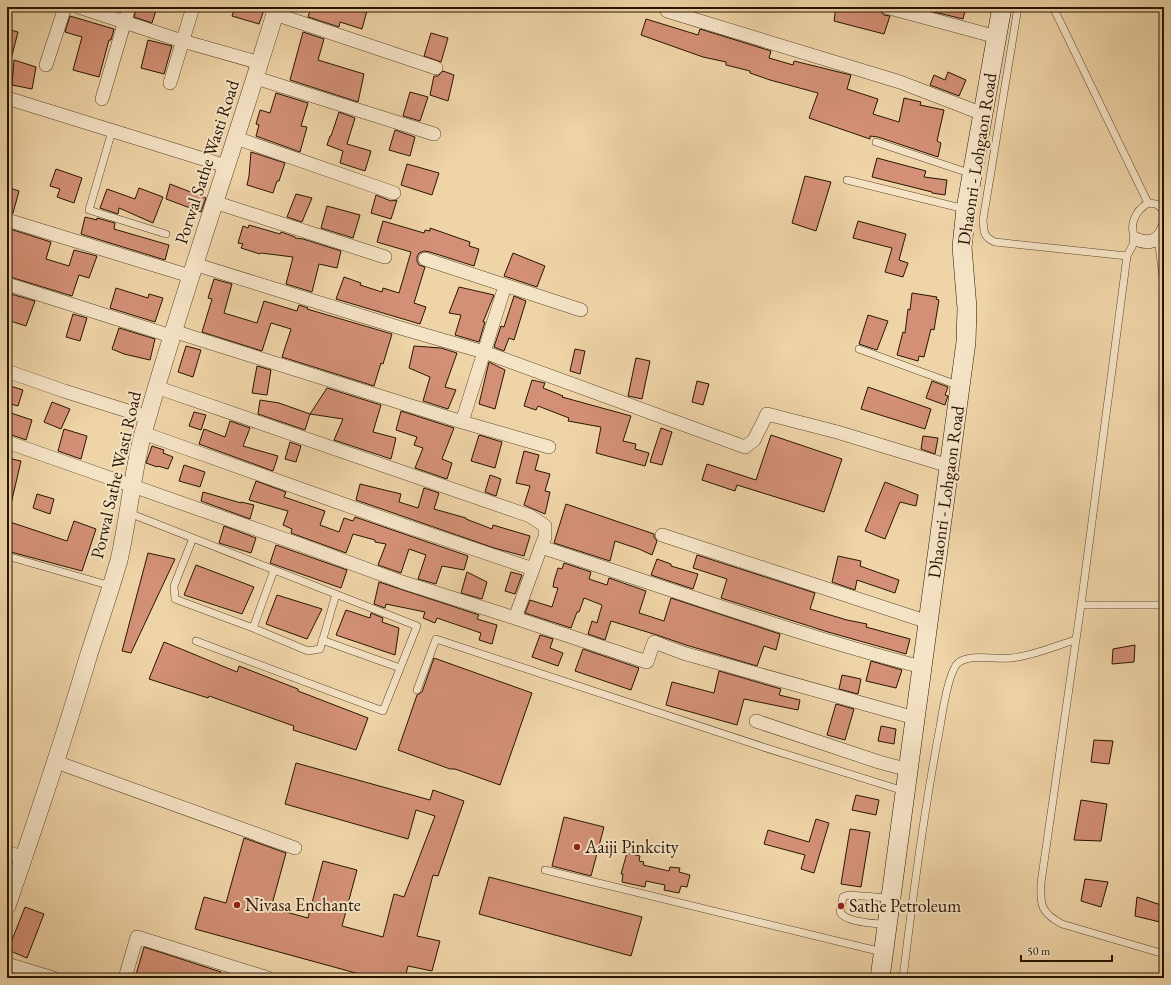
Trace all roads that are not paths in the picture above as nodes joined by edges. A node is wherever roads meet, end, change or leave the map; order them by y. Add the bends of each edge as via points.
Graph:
1 (65, 7) edge
2 (80, 7) edge
3 (129, 7) edge
4 (193, 7) edge
5 (886, 7) edge
6 (1002, 7) edge
7 (1018, 7) edge
8 (1053, 7) edge
9 (276, 10) edge
10 (667, 10) dead end
11 (125, 22) junction
12 (997, 37) junction
13 (182, 40) junction
14 (46, 65) dead end
15 (436, 68) dead end
16 (258, 70) junction
17 (170, 82) dead end
18 (7, 98) edge
19 (102, 100) dead end
20 (983, 114) junction
21 (112, 131) junction
22 (434, 134) dead end
23 (236, 138) junction
24 (876, 142) dead end
25 (226, 166) junction
26 (972, 174) junction
27 (847, 180) dead end
28 (394, 193) dead end
29 (214, 202) junction
30 (1148, 204) junction
31 (966, 209) junction
32 (1164, 210) edge
33 (7, 220) edge
34 (1161, 233) edge
35 (166, 234) dead end
36 (1136, 239) junction
37 (1127, 256) junction
38 (385, 257) dead end
39 (425, 259) dead end
40 (192, 270) junction
41 (7, 284) edge
42 (1164, 284) edge
43 (505, 286) junction
44 (581, 310) dead end
45 (172, 333) junction
46 (859, 349) dead end
47 (484, 352) junction
48 (7, 371) edge
49 (960, 386) junction
50 (156, 387) junction
51 (462, 422) junction
52 (145, 425) junction
53 (7, 442) edge
54 (549, 447) dead end
55 (949, 466) junction
56 (132, 486) junction
57 (129, 513) junction
58 (662, 535) dead end
59 (193, 538) junction
60 (541, 547) junction
61 (7, 556) edge
62 (533, 569) junction
63 (274, 570) junction
64 (111, 586) junction
65 (336, 594) junction
66 (1081, 605) junction
67 (1164, 605) edge
68 (515, 618) junction
69 (928, 622) junction
70 (253, 628) junction
71 (322, 640) junction
72 (1075, 640) junction
73 (196, 641) dead end
74 (922, 667) junction
75 (400, 668) junction
76 (417, 690) dead end
77 (915, 718) junction
78 (756, 721) dead end
79 (56, 762) junction
80 (909, 770) junction
81 (906, 792) junction
82 (295, 848) dead end
83 (7, 852) edge
84 (24, 858) junction
85 (546, 870) dead end
86 (891, 898) junction
87 (7, 906) edge
88 (888, 925) junction
89 (884, 953) junction
90 (1164, 954) edge
91 (7, 964) edge
92 (53, 978) edge
93 (125, 978) edge
94 (268, 978) edge
95 (880, 978) edge
96 (903, 978) edge

1 - 14 street
2 - 11 street
3 - 11 street
4 - 13 street
5 - 12 street
6 - 12 main road, Dhaonri - Lohgaon Road
7 - 37 lane via 983,220 984,232 988,239 995,242
8 - 30 lane
9 - 15 street
9 - 16 street, Porwal Sathe Wasti Road
10 - 20 street via 900,82
11 - 13 street
11 - 19 street
12 - 20 main road, Dhaonri - Lohgaon Road
13 - 16 street
13 - 17 street
16 - 22 street
16 - 23 street, Porwal Sathe Wasti Road
18 - 21 street
20 - 26 main road, Dhaonri - Lohgaon Road
21 - 25 street
21 - 35 lane via 89,210
23 - 25 street, Porwal Sathe Wasti Road
23 - 28 street
24 - 26 lane
25 - 29 street, Porwal Sathe Wasti Road
26 - 31 main road, Dhaonri - Lohgaon Road
27 - 31 lane
29 - 38 street
29 - 40 street, Porwal Sathe Wasti Road
30 - 32 lane via 1156,204
30 - 36 lane via 1140,208 1134,221 1132,227
31 - 49 main road, Dhaonri - Lohgaon Road via 962,247 967,308 966,342
33 - 40 street
34 - 36 street via 1147,243
34 - 42 lane
36 - 37 lane
37 - 66 lane
39 - 43 street
40 - 45 street, Porwal Sathe Wasti Road
40 - 47 street
41 - 45 street
43 - 44 street
43 - 47 street
45 - 50 street, Porwal Sathe Wasti Road
45 - 51 street
46 - 49 lane
47 - 51 street
47 - 55 street via 745,447 754,440 767,414
48 - 52 street via 64,391
49 - 55 main road, Dhaonri - Lohgaon Road
50 - 52 street, Porwal Sathe Wasti Road
50 - 60 street via 530,516 544,526 545,537
51 - 54 street
52 - 56 street, Porwal Sathe Wasti Road
52 - 62 street via 395,522
53 - 56 street
55 - 69 main road, Dhaonri - Lohgaon Road
56 - 57 street, Porwal Sathe Wasti Road
56 - 68 street via 402,582
57 - 59 lane
57 - 64 street, Porwal Sathe Wasti Road
58 - 69 street
59 - 63 lane
59 - 70 lane via 174,586 175,599
60 - 62 street
60 - 74 street via 861,652
61 - 64 lane
62 - 68 street
63 - 65 lane
63 - 70 lane
64 - 79 street, Porwal Sathe Wasti Road
65 - 71 lane
65 - 75 lane via 416,626
66 - 67 lane
66 - 72 lane
68 - 77 street via 647,662 654,642 683,653
69 - 74 main road, Dhaonri - Lohgaon Road
70 - 71 lane via 308,651 320,649
71 - 75 lane
72 - 90 lane via 1041,882 1042,906 1050,918 1062,924
72 - 96 lane via 1022,656 978,658 957,664 945,700 927,794
73 - 75 lane via 384,711
74 - 77 main road, Dhaonri - Lohgaon Road
76 - 81 lane via 436,639
77 - 80 main road, Dhaonri - Lohgaon Road
78 - 80 street
79 - 82 street
79 - 84 street, Porwal Sathe Wasti Road
80 - 81 main road, Dhaonri - Lohgaon Road
81 - 86 main road, Dhaonri - Lohgaon Road
83 - 84 street
84 - 87 street, Porwal Sathe Wasti Road
85 - 89 lane
86 - 88 main road, Dhaonri - Lohgaon Road
86 - 88 lane via 848,894 843,897 840,912 850,920
88 - 89 main road, Dhaonri - Lohgaon Road
89 - 95 main road, Dhaonri - Lohgaon Road
91 - 92 street
93 - 94 street via 137,937

